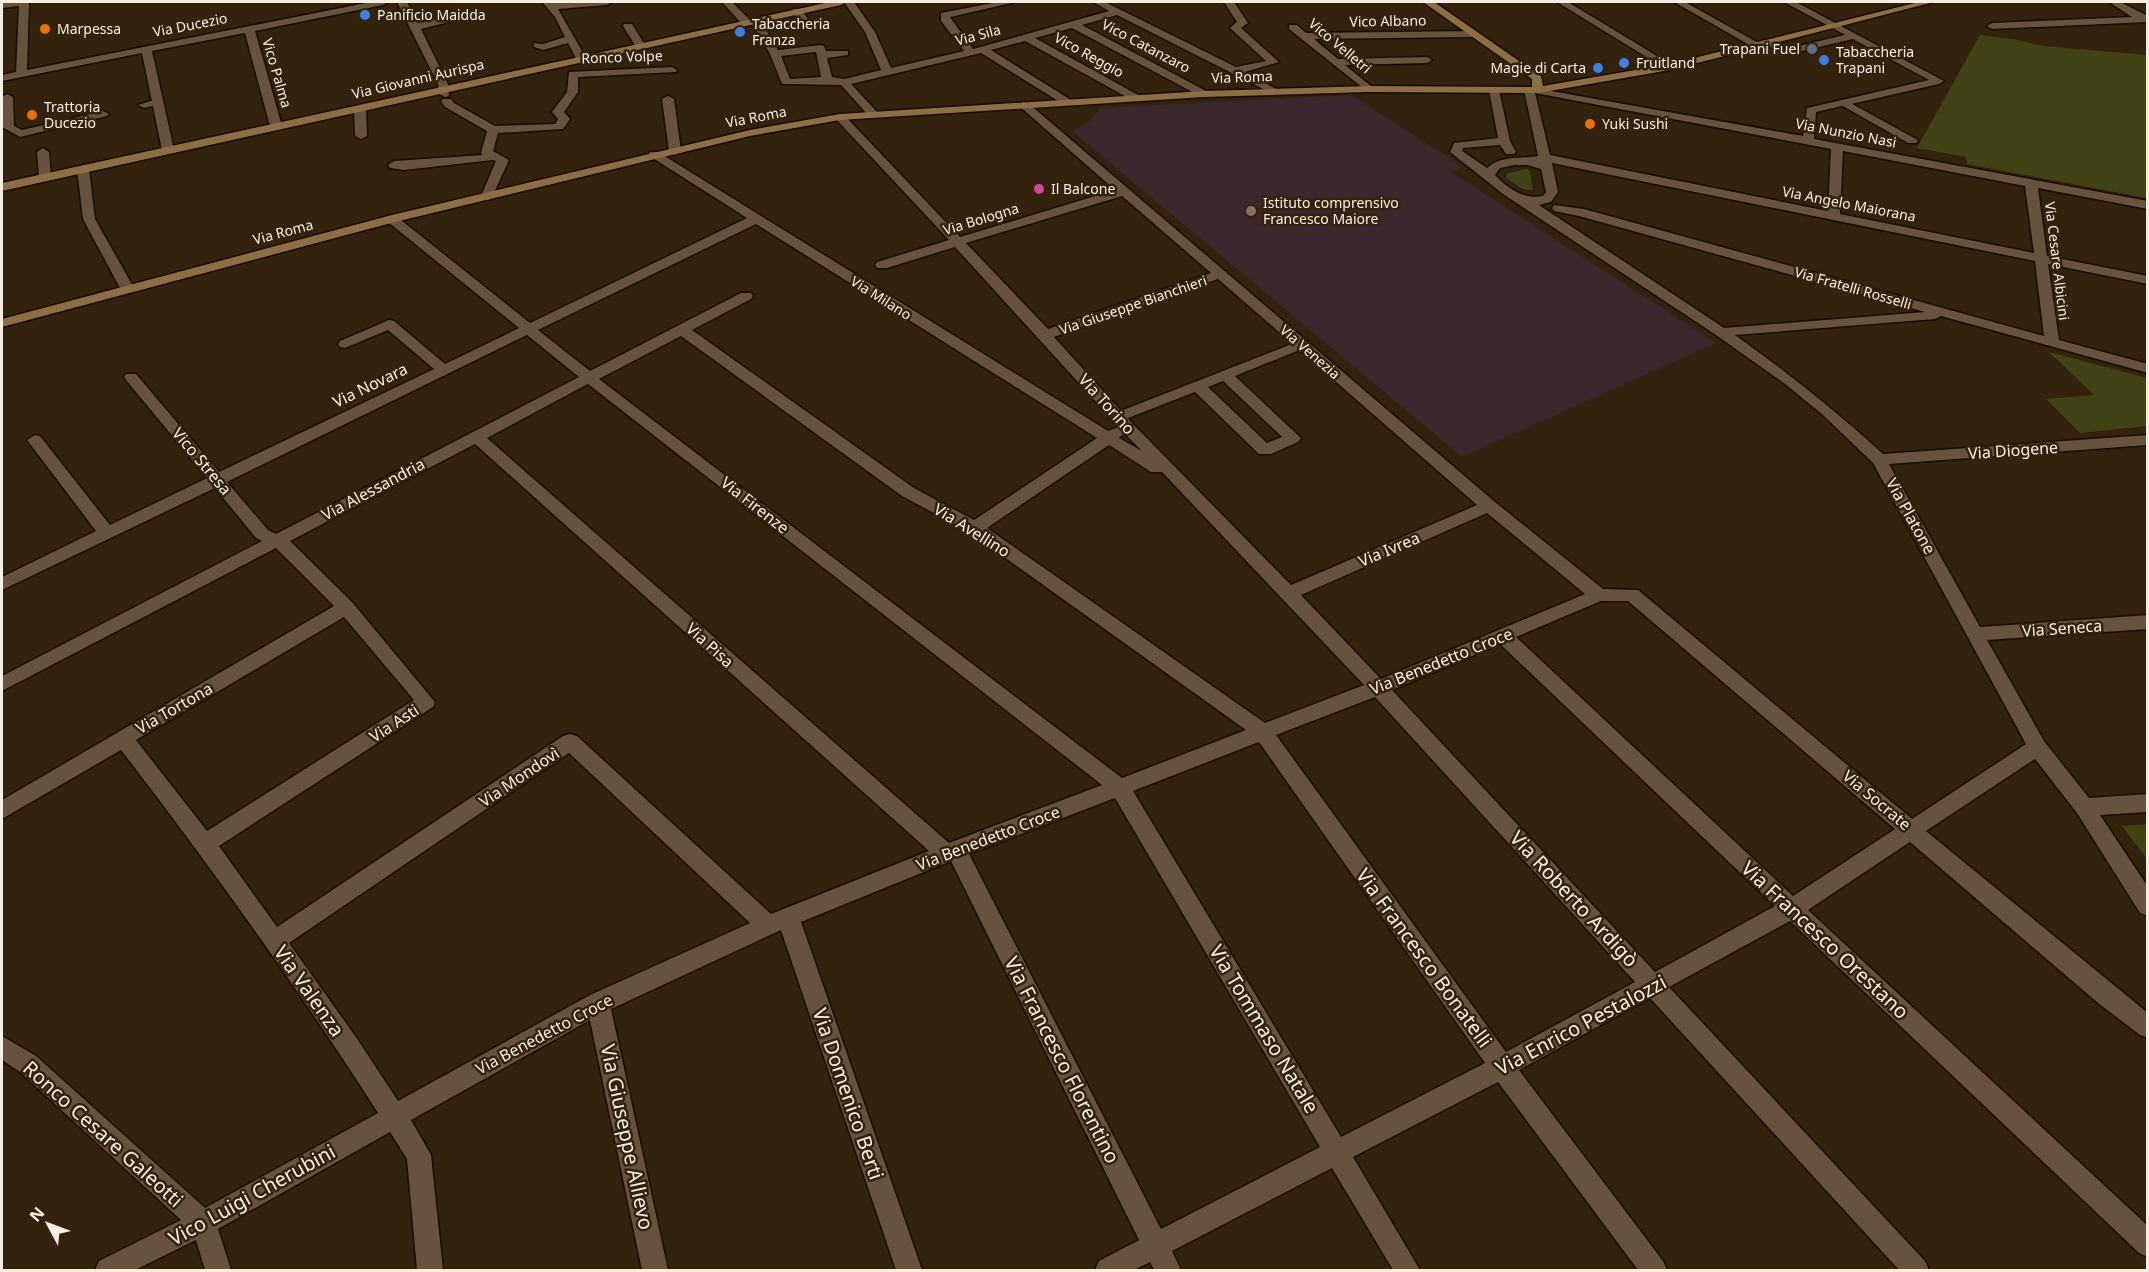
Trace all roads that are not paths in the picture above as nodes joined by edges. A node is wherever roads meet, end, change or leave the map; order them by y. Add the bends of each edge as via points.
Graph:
1 (383, 2) edge
2 (402, 2) edge
3 (607, 2) edge
4 (727, 2) edge
5 (841, 2) edge
6 (849, 2) edge
7 (1011, 2) edge
8 (1098, 2) edge
9 (1229, 2) edge
10 (1428, 2) edge
11 (1562, 2) edge
12 (1679, 2) edge
13 (1789, 2) edge
14 (1929, 2) edge
15 (2114, 2) edge
16 (592, 3) edge
17 (550, 4) edge
18 (2, 5) edge
19 (977, 5) edge
20 (797, 11) junction
21 (1118, 12) junction
22 (591, 17) dead end
23 (460, 18) dead end
24 (2146, 20) edge
25 (750, 21) junction
26 (807, 25) dead end
27 (1074, 25) junction
28 (628, 26) dead end
29 (1833, 26) junction
30 (1992, 26) dead end
31 (415, 27) junction
32 (1293, 27) dead end
33 (249, 29) junction
34 (1473, 34) junction
35 (1304, 36) junction
36 (1853, 36) junction
37 (1026, 37) junction
38 (569, 39) junction
39 (1761, 44) junction
40 (538, 45) dead end
41 (640, 45) junction
42 (146, 49) junction
43 (983, 50) junction
44 (844, 53) dead end
45 (971, 53) junction
46 (776, 54) junction
47 (822, 55) junction
48 (581, 58) junction
49 (1427, 60) dead end
50 (1335, 62) junction
51 (1670, 67) junction
52 (672, 70) dead end
53 (1235, 71) junction
54 (888, 73) junction
55 (21, 74) junction
56 (5, 79) edge
57 (827, 80) junction
58 (844, 82) junction
59 (1368, 89) junction
60 (1494, 90) junction
61 (1534, 90) junction
62 (1275, 91) junction
63 (1204, 94) junction
64 (446, 95) junction
65 (7, 97) dead end
66 (1136, 98) junction
67 (668, 99) dead end
68 (158, 102) junction
69 (1067, 102) junction
70 (1845, 103) junction
71 (144, 105) dead end
72 (1024, 105) junction
73 (360, 108) junction
74 (103, 114) dead end
75 (873, 114) junction
76 (840, 117) junction
77 (276, 126) junction
78 (494, 130) junction
79 (361, 136) dead end
80 (1504, 141) junction
81 (1808, 141) junction
82 (1912, 141) dead end
83 (1838, 147) junction
84 (168, 150) junction
85 (675, 151) junction
86 (43, 152) dead end
87 (654, 155) junction
88 (495, 156) junction
89 (1515, 161) junction
90 (1546, 162) junction
91 (394, 165) dead end
92 (82, 169) junction
93 (1489, 174) junction
94 (45, 177) junction
95 (2031, 183) junction
96 (2, 187) edge
97 (1124, 191) junction
98 (1552, 192) junction
99 (487, 196) junction
100 (1520, 198) junction
101 (2148, 205) edge
102 (1558, 208) junction
103 (1834, 217) junction
104 (392, 219) junction
105 (754, 219) junction
106 (1565, 227) junction
107 (957, 242) junction
108 (2041, 259) junction
109 (882, 265) dead end
110 (1221, 274) junction
111 (2148, 280) edge
112 (127, 288) junction
113 (746, 296) dead end
114 (1946, 314) junction
115 (2, 322) edge
116 (528, 329) junction
117 (681, 329) junction
118 (1721, 332) junction
119 (1045, 335) junction
120 (2052, 343) junction
121 (345, 344) dead end
122 (1302, 345) junction
123 (2148, 369) edge
124 (444, 370) junction
125 (1225, 375) junction
126 (130, 377) dead end
127 (588, 377) junction
128 (1198, 386) junction
129 (1122, 422) junction
130 (475, 436) junction
131 (1108, 439) junction
132 (35, 440) dead end
133 (2148, 440) edge
134 (1879, 460) junction
135 (218, 479) junction
136 (1179, 482) junction
137 (1489, 506) junction
138 (975, 528) junction
139 (107, 532) junction
140 (275, 541) junction
141 (2, 584) edge
142 (1289, 593) junction
143 (1599, 595) junction
144 (346, 608) junction
145 (2148, 622) edge
146 (1977, 634) junction
147 (1503, 636) junction
148 (2, 684) edge
149 (1378, 688) junction
150 (1262, 731) junction
151 (123, 738) junction
152 (2037, 747) junction
153 (1120, 788) junction
154 (2148, 802) edge
155 (2084, 807) junction
156 (2, 810) edge
157 (1912, 830) junction
158 (205, 844) junction
159 (951, 852) junction
160 (2148, 906) edge
161 (1791, 909) junction
162 (778, 921) junction
163 (274, 941) junction
164 (1654, 986) junction
165 (598, 1003) junction
166 (2148, 1027) edge
167 (2, 1047) edge
168 (1502, 1067) junction
169 (393, 1116) junction
170 (1336, 1151) junction
171 (203, 1223) junction
172 (1156, 1244) junction
173 (2148, 1244) edge
174 (108, 1270) edge
175 (218, 1270) edge
176 (430, 1270) edge
177 (655, 1270) edge
178 (909, 1270) edge
179 (1108, 1270) edge
180 (1168, 1270) edge
181 (1407, 1270) edge
182 (1654, 1270) edge
183 (1916, 1270) edge

1 - 33 street, Via Ducezio
2 - 31 street
3 - 16 street
4 - 25 street
5 - 20 main road, Via Giovanni Aurispa
6 - 54 street via 870,32
7 - 19 street
8 - 21 street
9 - 53 street via 1243,23 1235,28 1274,62
10 - 34 main road
11 - 51 street
12 - 39 street
13 - 29 street
14 - 29 main road, Via Roma
15 - 24 street
16 - 17 street
16 - 22 street
17 - 38 street
18 - 55 street via 24,3
19 - 45 street via 945,15
20 - 25 main road, Via Giovanni Aurispa
20 - 26 street
21 - 27 street, Via Sila
21 - 53 street
23 - 31 street
24 - 30 street
25 - 41 main road, Via Giovanni Aurispa
25 - 46 street
27 - 37 street, Via Sila
27 - 63 street, Vico Catanzaro
28 - 41 street
29 - 36 street
29 - 39 main road, Via Roma
31 - 64 street
32 - 35 street, Vico Velletri
33 - 42 street, Via Ducezio
33 - 77 street, Vico Palma
34 - 35 street, Vico Albano
34 - 61 main road via 1537,78
35 - 50 street, Vico Velletri
36 - 39 street via 1790,51
36 - 70 street via 1938,81
37 - 43 street, Via Sila
37 - 66 street, Vico Reggio
38 - 40 street
38 - 48 street
39 - 51 main road, Via Roma
41 - 48 main road, Via Giovanni Aurispa
42 - 55 street, Via Ducezio
42 - 68 street
43 - 45 street, Via Sila
43 - 69 street
44 - 47 street
45 - 54 street, Via Sila
46 - 47 street via 820,48
46 - 57 street, Via Sila via 786,82
47 - 57 street
48 - 64 main road, Via Giovanni Aurispa
49 - 50 street
50 - 59 street, Vico Velletri
51 - 61 main road, Via Roma
52 - 78 street, Ronco Volpe via 573,74 572,92 558,111 564,119 559,127
53 - 62 street
54 - 58 street, Via Sila
55 - 56 street, Via Ducezio
57 - 58 street, Via Sila
58 - 75 street
59 - 60 main road, Via Roma
59 - 62 main road, Via Roma
60 - 61 main road, Via Roma
60 - 80 street
61 - 81 street, Via Nunzio Nasi
61 - 90 street
62 - 63 main road, Via Roma
63 - 66 main road, Via Roma
64 - 73 main road, Via Giovanni Aurispa
64 - 78 street via 449,105
65 - 74 street via 8,127 20,134
66 - 69 main road, Via Roma
67 - 85 street
68 - 71 street
68 - 84 street
69 - 72 main road, Via Roma
70 - 81 street via 1810,110
70 - 82 street
72 - 75 main road, Via Roma
72 - 97 street, Via Venezia
73 - 77 main road, Via Giovanni Aurispa
73 - 79 street
75 - 76 main road, Via Roma
76 - 85 main road, Via Roma
76 - 107 street, Via Torino
77 - 84 main road, Via Giovanni Aurispa
78 - 88 street via 487,153
80 - 89 street
80 - 93 street, Via Platone via 1458,146 1455,152
81 - 83 street, Via Nunzio Nasi
83 - 95 street, Via Nunzio Nasi
83 - 103 street
84 - 92 main road, Via Giovanni Aurispa
85 - 87 main road, Via Roma
86 - 94 street
87 - 99 main road, Via Roma
87 - 105 street, Via Milano
88 - 91 street
88 - 99 street via 503,160
89 - 90 street, Via Angelo Maiorana
89 - 93 street via 1500,163
90 - 98 street
90 - 103 street, Via Angelo Maiorana
92 - 94 main road, Via Giovanni Aurispa
92 - 112 street via 89,219
93 - 100 street, Via Platone via 1495,183
94 - 96 main road, Via Giovanni Aurispa
95 - 101 street, Via Nunzio Nasi
95 - 108 street, Via Cesare Albicini
97 - 107 street, Via Bologna
97 - 110 street, Via Venezia
98 - 100 street via 1541,201
98 - 102 street
99 - 104 main road, Via Roma
100 - 106 street, Via Platone
102 - 106 street
102 - 114 street, Via Fratelli Rosselli
103 - 108 street, Via Angelo Maiorana
104 - 112 main road, Via Roma
104 - 116 street, Via Firenze
105 - 116 street, Via Novara
105 - 131 street, Via Milano
106 - 118 street, Via Platone
107 - 109 street, Via Bologna
107 - 119 street, Via Torino
108 - 111 street, Via Angelo Maiorana
108 - 120 street, Via Cesare Albicini
110 - 119 street, Via Giuseppe Bianchieri
110 - 122 street, Via Venezia
112 - 115 main road, Via Roma
113 - 117 street, Via Alessandria
114 - 118 street
114 - 120 street, Via Fratelli Rosselli
116 - 124 street, Via Novara
116 - 127 street, Via Firenze
117 - 127 street, Via Alessandria
117 - 138 street, Via Avellino via 908,492
118 - 134 street, Via Platone via 1790,381
119 - 129 street, Via Torino
120 - 123 street, Via Fratelli Rosselli
121 - 124 street via 389,324
122 - 125 street
122 - 137 street, Via Venezia
124 - 135 street, Via Novara
125 - 128 street
125 - 128 street via 1293,438 1265,450
126 - 135 street, Vico Stresa
127 - 130 street, Via Alessandria
127 - 153 street, Via Firenze
128 - 129 street
129 - 131 street
129 - 136 street, Via Torino
130 - 140 street, Via Alessandria
130 - 159 street, Via Pisa
131 - 136 street, Via Milano
131 - 138 street
132 - 139 street
133 - 134 street, Via Diogene
134 - 146 street, Via Platone
135 - 139 street, Via Novara
135 - 140 street, Vico Stresa via 262,534
136 - 142 street, Via Torino
137 - 142 street, Via Ivrea
137 - 143 street, Via Venezia
138 - 150 street, Via Avellino
139 - 141 street, Via Novara
140 - 144 street, Via Asti via 284,545
140 - 148 street, Via Alessandria
142 - 149 street, Via Torino
143 - 147 street, Via Benedetto Croce
143 - 157 street, Via Socrate via 1632,595
144 - 151 street, Via Tortona
144 - 158 street, Via Asti via 426,702
145 - 146 street, Via Seneca
146 - 152 street, Via Platone
147 - 149 street, Via Benedetto Croce
147 - 161 street, Via Francesco Orestano
149 - 150 street, Via Benedetto Croce
149 - 164 street, Via Roberto Ardigò
150 - 153 street, Via Benedetto Croce
150 - 168 street, Via Francesco Bonatelli
151 - 156 street, Via Tortona
151 - 158 street, Via Valenza
152 - 155 street, Via Platone
152 - 157 street, Via Enrico Pestalozzi
153 - 159 street, Via Benedetto Croce
153 - 170 street, Via Tommaso Natale
154 - 155 street
155 - 160 street, Via Platone
157 - 161 street, Via Enrico Pestalozzi
157 - 166 street, Via Socrate
158 - 163 street, Via Valenza
159 - 162 street, Via Benedetto Croce
159 - 172 street, Via Francesco Florentino
161 - 164 street, Via Enrico Pestalozzi
161 - 173 street, Via Francesco Orestano
162 - 163 street, Via Mondovì via 570,742
162 - 165 street, Via Benedetto Croce
162 - 178 street, Via Domenico Berti
163 - 169 street, Via Valenza
164 - 168 street, Via Enrico Pestalozzi
164 - 183 street, Via Roberto Ardigò
165 - 169 street, Via Benedetto Croce
165 - 177 street, Via Giuseppe Allievo
167 - 171 street, Ronco Cesare Galeotti via 28,1064
168 - 170 street, Via Enrico Pestalozzi
168 - 182 street, Via Francesco Bonatelli
169 - 171 street, Vico Luigi Cherubini
169 - 176 street, Via Valenza via 419,1155
170 - 172 street, Via Enrico Pestalozzi
170 - 181 street, Via Tommaso Natale
171 - 174 street, Vico Luigi Cherubini
171 - 175 street
172 - 179 street, Via Enrico Pestalozzi
172 - 180 street, Via Francesco Florentino

